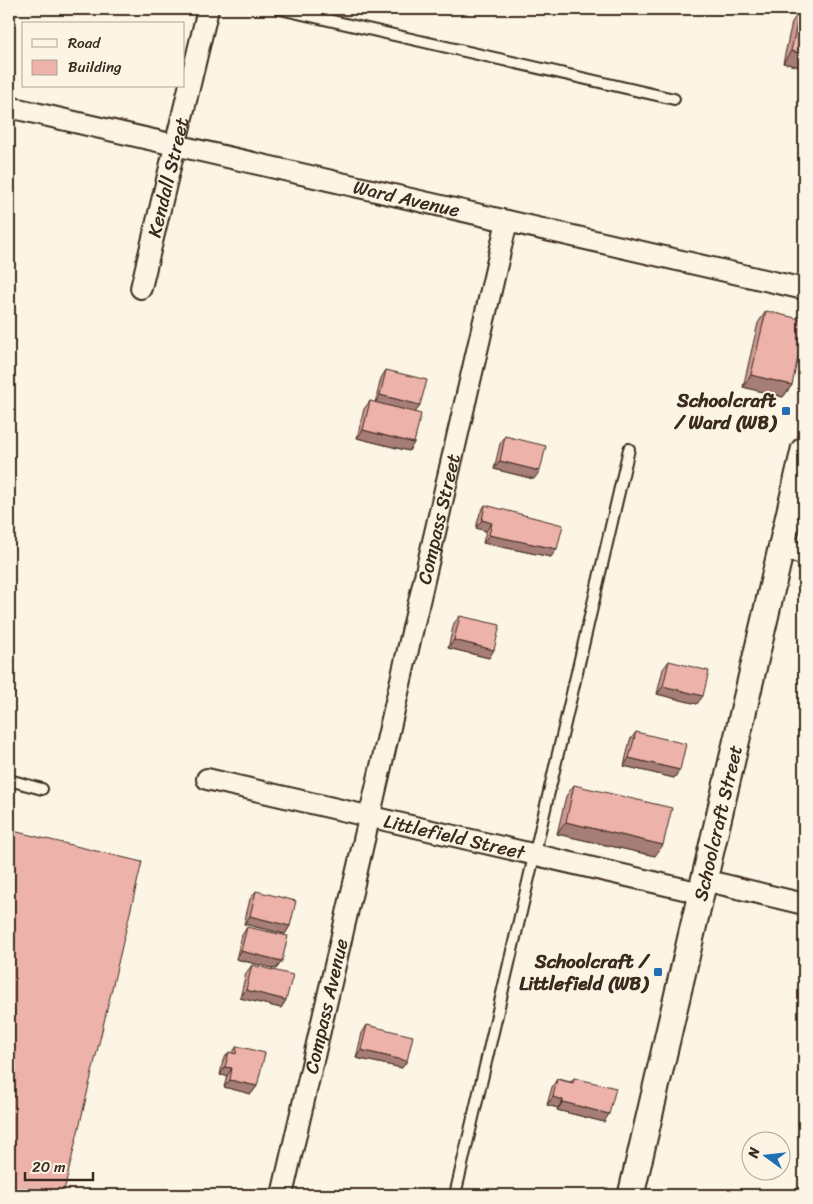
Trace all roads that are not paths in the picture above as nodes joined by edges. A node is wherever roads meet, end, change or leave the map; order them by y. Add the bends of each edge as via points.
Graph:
1 (208, 9) edge
2 (280, 9) edge
3 (674, 99) dead end
4 (9, 107) edge
5 (176, 145) junction
6 (507, 221) junction
7 (140, 288) dead end
8 (804, 289) edge
9 (630, 449) dead end
10 (804, 450) edge
11 (793, 552) edge
12 (207, 779) dead end
13 (9, 780) edge
14 (42, 789) dead end
15 (369, 817) junction
16 (536, 855) junction
17 (703, 887) junction
18 (804, 904) edge
19 (282, 1195) edge
20 (455, 1195) edge
21 (631, 1195) edge

1 - 5 street, Kendall Street
2 - 3 lane
4 - 5 street, Ward Avenue
5 - 6 street, Ward Avenue
5 - 7 street, Kendall Street
6 - 8 street, Ward Avenue
6 - 15 street, Compass Street
9 - 16 lane
10 - 11 street, Schoolcraft Street
11 - 17 street, Schoolcraft Street
12 - 15 street, Littlefield Street
13 - 14 lane
15 - 16 street, Littlefield Street
15 - 19 street, Compass Avenue
16 - 17 street, Littlefield Street
16 - 20 lane
17 - 18 street, Littlefield Street
17 - 21 street, Schoolcraft Street

